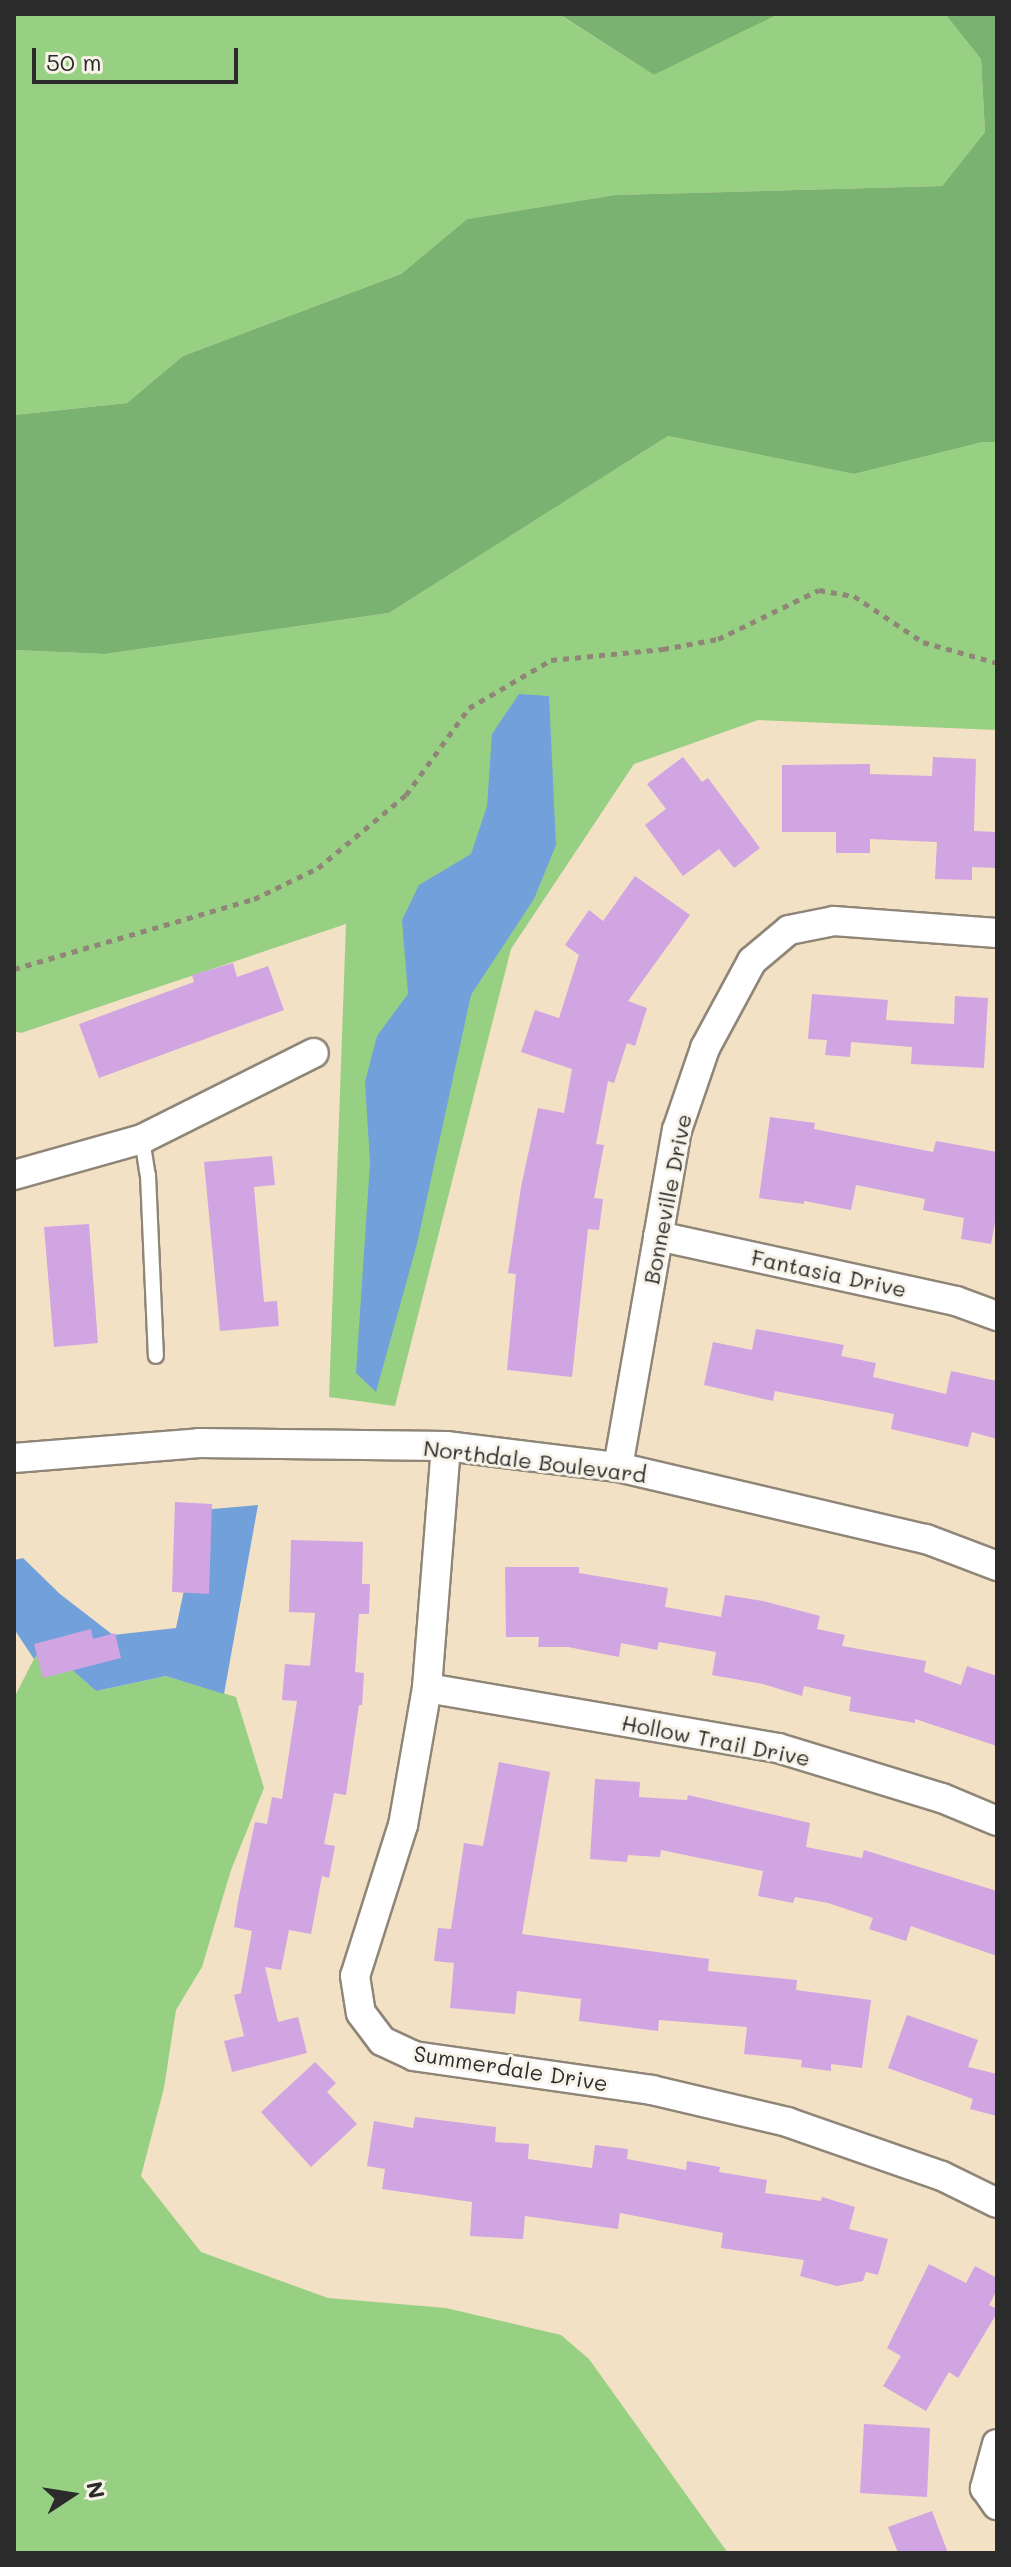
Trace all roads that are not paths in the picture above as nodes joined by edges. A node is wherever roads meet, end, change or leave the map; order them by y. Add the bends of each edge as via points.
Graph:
1 (997, 933) edge
2 (314, 1053) dead end
3 (142, 1139) junction
4 (14, 1175) edge
5 (658, 1236) junction
6 (997, 1316) edge
7 (156, 1356) dead end
8 (446, 1446) junction
9 (14, 1458) edge
10 (618, 1467) junction
11 (997, 1566) edge
12 (427, 1688) junction
13 (997, 1821) edge
14 (997, 2203) edge
15 (997, 2444) edge
16 (997, 2505) edge

1 - 5 street, Bonneville Drive via 834,921 789,930 752,961 705,1048 677,1130
2 - 3 street
3 - 4 street
3 - 7 lane
5 - 6 street, Fantasia Drive via 956,1301
5 - 10 street, Bonneville Drive
8 - 9 street, Northdale Boulevard via 199,1443
8 - 10 street, Northdale Boulevard
8 - 12 street, Summerdale Drive
10 - 11 street, Northdale Boulevard via 926,1539
12 - 13 street, Hollow Trail Drive via 778,1748 942,1798
12 - 14 street, Summerdale Drive via 403,1825 355,1976 361,2013 382,2041 414,2056 652,2090 787,2122 942,2176
15 - 16 street via 985,2488

